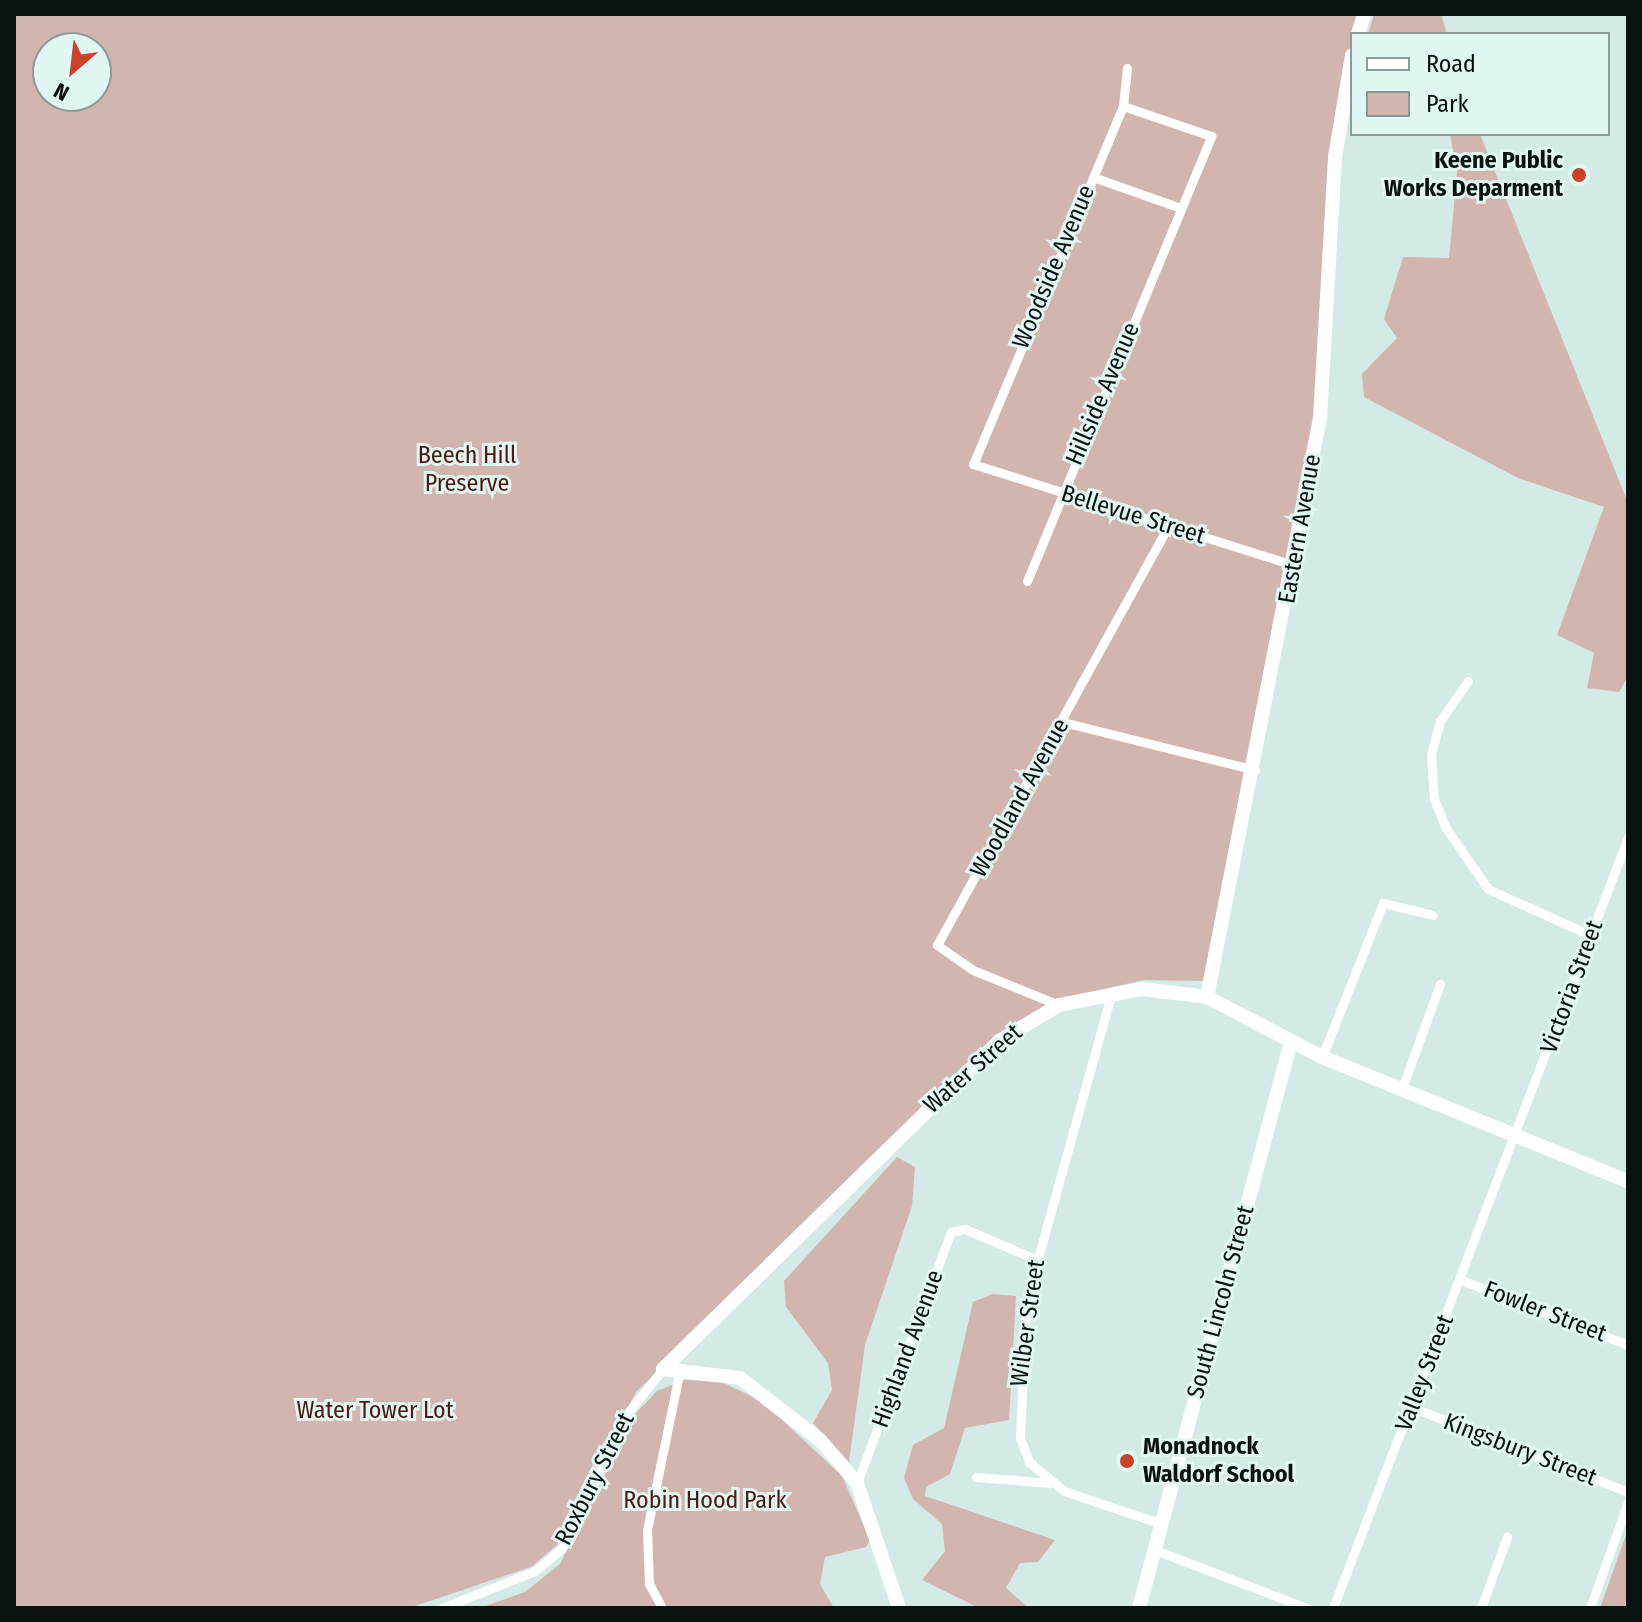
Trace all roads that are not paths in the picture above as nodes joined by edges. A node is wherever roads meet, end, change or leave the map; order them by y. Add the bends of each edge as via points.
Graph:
1 (1350, 67) edge
2 (1127, 68) dead end
3 (1123, 106) junction
4 (1093, 177) junction
5 (1181, 208) junction
6 (973, 464) joint
7 (1062, 493) junction
8 (1168, 527) junction
9 (1293, 565) junction
10 (1027, 581) dead end
11 (1468, 681) dead end
12 (1063, 722) junction
13 (1255, 770) junction
14 (1628, 837) edge
15 (1433, 915) dead end
16 (1592, 936) junction
17 (1440, 984) dead end
18 (1111, 995) junction
19 (1207, 997) junction
20 (1059, 1005) junction
21 (1291, 1042) junction
22 (1322, 1057) junction
23 (1401, 1091) junction
24 (1516, 1137) junction
25 (1628, 1181) edge
26 (1035, 1259) junction
27 (1461, 1280) junction
28 (1628, 1345) edge
29 (663, 1369) junction
30 (680, 1369) junction
31 (1411, 1407) junction
32 (976, 1477) dead end
33 (857, 1483) junction
34 (1050, 1483) junction
35 (1628, 1492) edge
36 (1628, 1502) edge
37 (1162, 1524) junction
38 (1507, 1537) dead end
39 (1155, 1550) junction
40 (1280, 1603) edge
41 (442, 1608) edge
42 (662, 1608) edge
43 (899, 1608) edge
44 (1139, 1608) edge
45 (1307, 1608) edge
46 (1333, 1608) edge
47 (1481, 1608) edge
48 (1590, 1608) edge

1 - 9 street, Eastern Avenue via 1335,157 1324,389
2 - 3 street, Woodside Avenue
3 - 4 street, Woodside Avenue
3 - 5 street, Hillside Avenue via 1211,136
4 - 5 street
4 - 6 street, Woodside Avenue
5 - 7 street, Hillside Avenue
6 - 7 street, Bellevue Street
7 - 8 street, Bellevue Street
7 - 10 street, Hillside Avenue
8 - 9 street, Bellevue Street
8 - 12 street, Woodland Avenue
9 - 13 street, Eastern Avenue
11 - 16 street via 1440,721 1431,754 1434,799 1446,828 1488,889
12 - 13 street
12 - 20 street, Woodland Avenue via 936,949
13 - 19 street, Eastern Avenue
14 - 16 street, Victoria Street
15 - 22 street via 1383,903
16 - 24 street, Victoria Street
17 - 23 street
18 - 19 street, Water Street via 1159,987
18 - 20 street, Water Street
18 - 26 street, Wilber Street
19 - 21 street, Water Street
20 - 29 street, Water Street via 970,1066
21 - 22 street, Water Street
21 - 37 street, South Lincoln Street
22 - 23 street, Water Street
23 - 24 street, Water Street
24 - 25 street, Water Street
24 - 27 street, Valley Street
26 - 33 street, Highland Avenue via 967,1230 951,1232
26 - 34 street, Wilber Street via 1018,1414 1023,1449
27 - 28 street, Fowler Street
27 - 31 street, Valley Street
29 - 30 street
29 - 41 street, Roxbury Street via 626,1415 562,1548 535,1571
30 - 33 street via 756,1386
30 - 42 street via 647,1530 649,1584
31 - 35 street, Kingsbury Street
31 - 46 street, Valley Street
32 - 34 street
33 - 43 street
34 - 37 street
36 - 48 street
37 - 39 street, South Lincoln Street
38 - 47 street
39 - 40 street
39 - 44 street, South Lincoln Street
40 - 45 street

